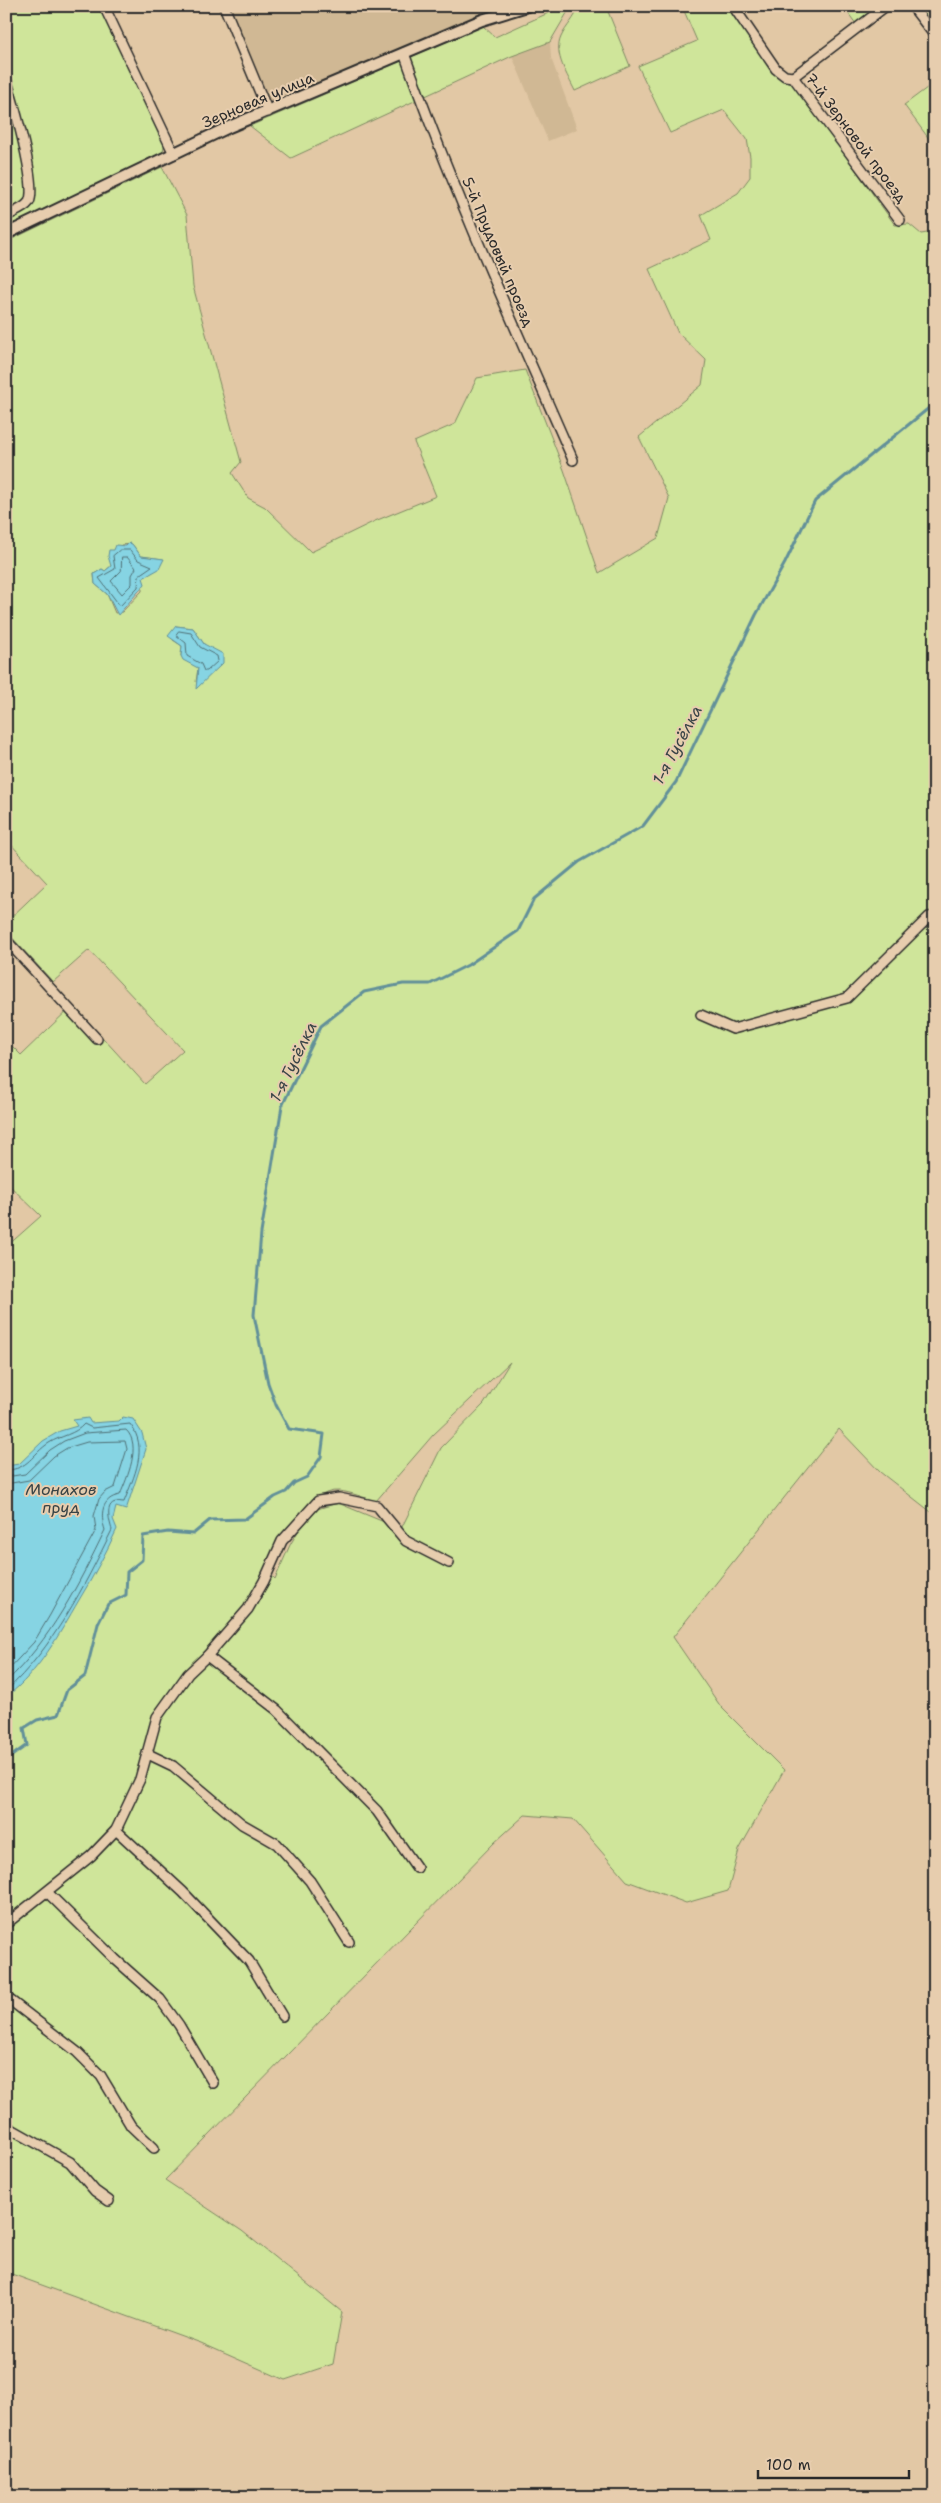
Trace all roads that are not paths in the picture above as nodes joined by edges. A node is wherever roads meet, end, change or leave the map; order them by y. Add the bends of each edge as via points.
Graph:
1 (104, 6) edge
2 (224, 6) edge
3 (527, 6) edge
4 (733, 6) edge
5 (886, 6) edge
6 (912, 6) edge
7 (935, 36) edge
8 (404, 53) junction
9 (793, 76) junction
10 (6, 78) edge
11 (268, 112) junction
12 (174, 154) junction
13 (6, 216) edge
14 (900, 220) dead end
15 (6, 234) edge
16 (573, 460) dead end
17 (935, 916) edge
18 (6, 940) edge
19 (701, 1015) dead end
20 (97, 1039) dead end
21 (448, 1563) dead end
22 (207, 1656) junction
23 (148, 1754) junction
24 (116, 1830) junction
25 (417, 1868) dead end
26 (48, 1893) junction
27 (6, 1924) edge
28 (349, 1942) dead end
29 (6, 1997) edge
30 (282, 2016) dead end
31 (213, 2083) dead end
32 (6, 2126) edge
33 (154, 2148) dead end
34 (109, 2201) dead end

1 - 12 street
2 - 11 street
3 - 8 street, Зерновая улица via 482,20
4 - 9 street, 7-й Зерновой проезд via 776,69 785,76
5 - 9 street
6 - 7 street
8 - 11 street, Зерновая улица
8 - 16 street, 5-й Прудовый проезд via 470,225
9 - 14 street, 7-й Зерновой проезд
10 - 13 street via 30,178 31,195 22,209
11 - 12 street, Зерновая улица
12 - 15 street, Зерновая улица
17 - 19 street via 929,917 847,998 733,1029
18 - 20 street
21 - 22 street via 406,1541 377,1506 339,1498 318,1500 282,1541 248,1609
22 - 23 street via 188,1674 157,1717
22 - 25 street via 276,1710 377,1811
23 - 24 street
23 - 28 street via 173,1766 242,1824 277,1844 310,1881
24 - 26 street
24 - 30 street via 183,1892 249,1961
26 - 27 street
26 - 31 street via 160,1999
29 - 33 street via 78,2052 101,2076 131,2126
32 - 34 street via 70,2162 95,2191

